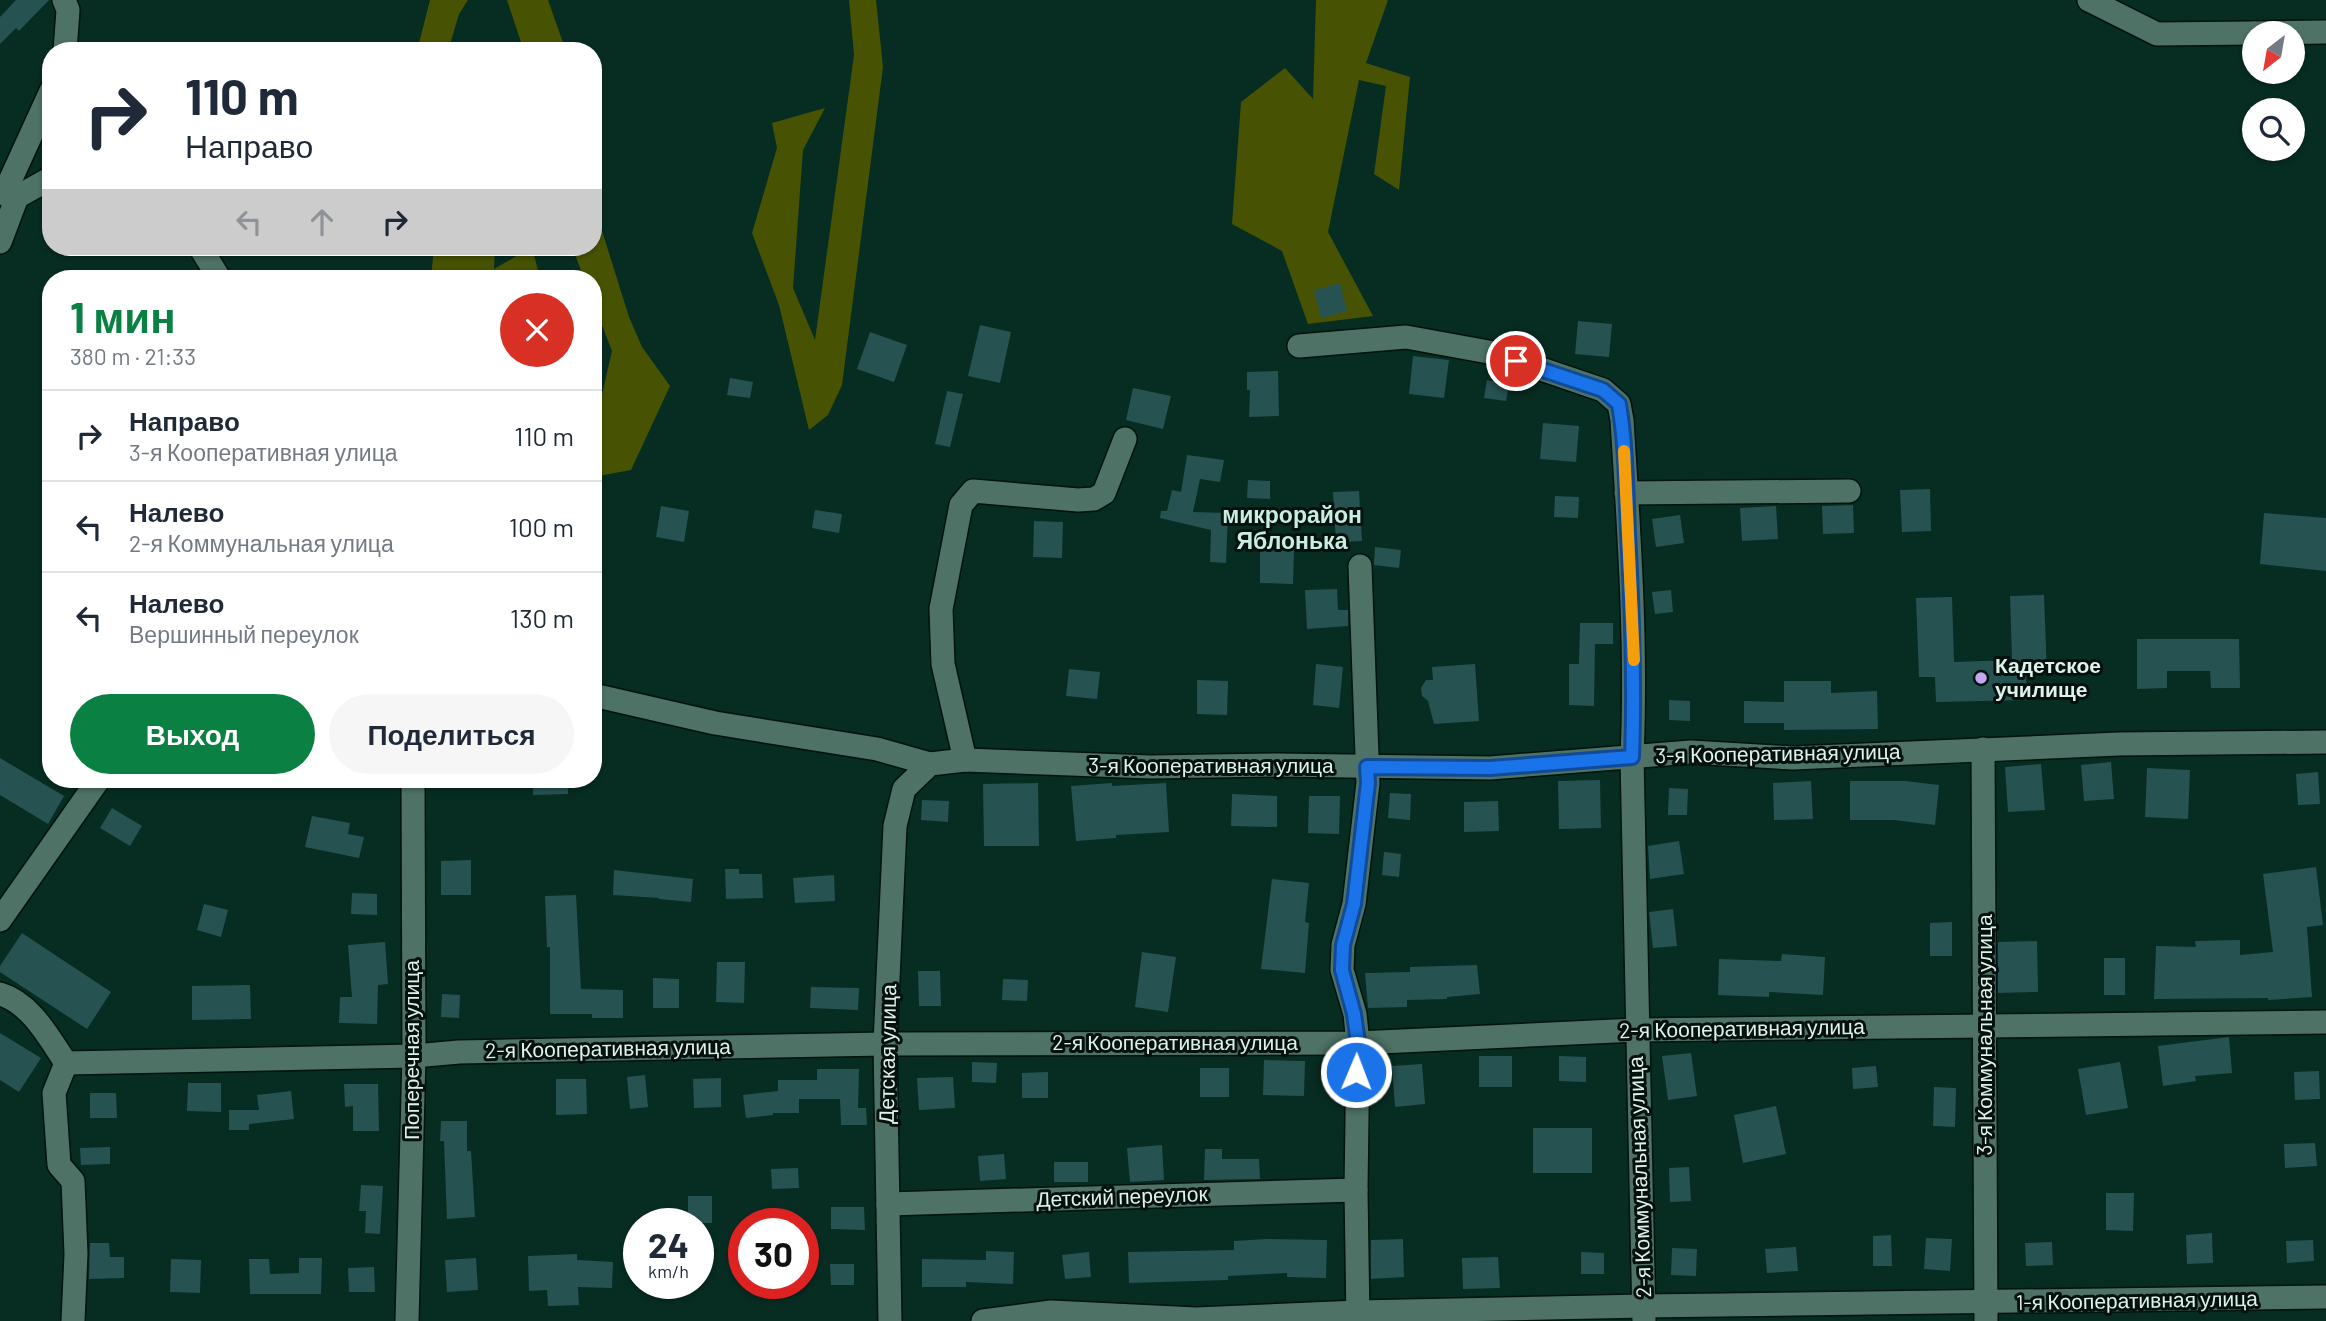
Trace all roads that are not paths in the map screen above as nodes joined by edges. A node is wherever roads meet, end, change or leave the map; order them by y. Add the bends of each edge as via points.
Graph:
1 (64, 0) edge
2 (2089, 0) edge
3 (2305, 32) edge
4 (2326, 32) edge
5 (2242, 33) edge
6 (66, 42) edge
7 (42, 112) edge
8 (42, 181) edge
9 (7, 195) edge
10 (0, 242) edge
11 (1299, 346) dead end
12 (1125, 439) dead end
13 (1849, 491) dead end
14 (1626, 493) junction
15 (1360, 566) dead end
16 (602, 697) edge
17 (2326, 742) edge
18 (1983, 749) junction
19 (1632, 757) junction
20 (965, 760) junction
21 (930, 764) junction
22 (1367, 767) junction
23 (93, 788) edge
24 (413, 788) edge
25 (0, 920) edge
26 (0, 994) edge
27 (2326, 1022) edge
28 (1985, 1026) junction
29 (1636, 1030) junction
30 (1358, 1043) junction
31 (885, 1044) junction
32 (414, 1056) junction
33 (66, 1063) junction
34 (1356, 1190) junction
35 (888, 1203) junction
36 (2326, 1297) edge
37 (1986, 1312) edge
38 (1644, 1313) edge
39 (1358, 1317) edge
40 (73, 1321) edge
41 (407, 1321) edge
42 (890, 1321) edge
43 (983, 1321) edge

1 - 6 street via 68,10
2 - 5 street via 2157,34
3 - 4 street
7 - 9 street
8 - 9 street
9 - 10 street
11 - 14 street, 2-я Коммунальная улица via 1406,337 1494,354 1603,390 1619,404
12 - 20 street via 1104,492 1094,499 973,491 961,505 941,609 943,664
13 - 14 street
14 - 19 street, 2-я Коммунальная улица via 1633,628
15 - 22 street
16 - 21 street via 715,723 877,749
17 - 18 street, 3-я Кооперативная улица
18 - 19 street, 3-я Кооперативная улица via 1793,758 1691,752
18 - 28 street, 3-я Коммунальная улица
19 - 22 street, 3-я Кооперативная улица via 1490,768
19 - 29 street, 2-я Коммунальная улица
20 - 21 street, 3-я Кооперативная улица
20 - 22 street, 3-я Кооперативная улица via 1151,767
21 - 31 street, Детская улица via 904,789 895,826
22 - 30 street via 1354,904 1342,970
23 - 25 street
24 - 32 street, Поперечная улица
26 - 33 street via 12,998 36,1020
27 - 28 street, 2-я Кооперативная улица
28 - 29 street, 2-я Кооперативная улица
28 - 37 street, 3-я Коммунальная улица
29 - 30 street, 2-я Кооперативная улица
29 - 38 street, 2-я Коммунальная улица
30 - 31 street, 2-я Кооперативная улица
30 - 34 street
31 - 32 street, 2-я Кооперативная улица
31 - 35 street, Детская улица
32 - 33 street, 2-я Кооперативная улица
32 - 41 street, Поперечная улица
33 - 40 street via 54,1093 59,1165 73,1181
34 - 35 street, Детский переулок
34 - 39 street
35 - 42 street, Детская улица
36 - 37 street, 1-я Кооперативная улица
37 - 38 street, 1-я Кооперативная улица
38 - 39 street, 1-я Кооперативная улица
39 - 43 street, 1-я Кооперативная улица via 1196,1320 1051,1311

